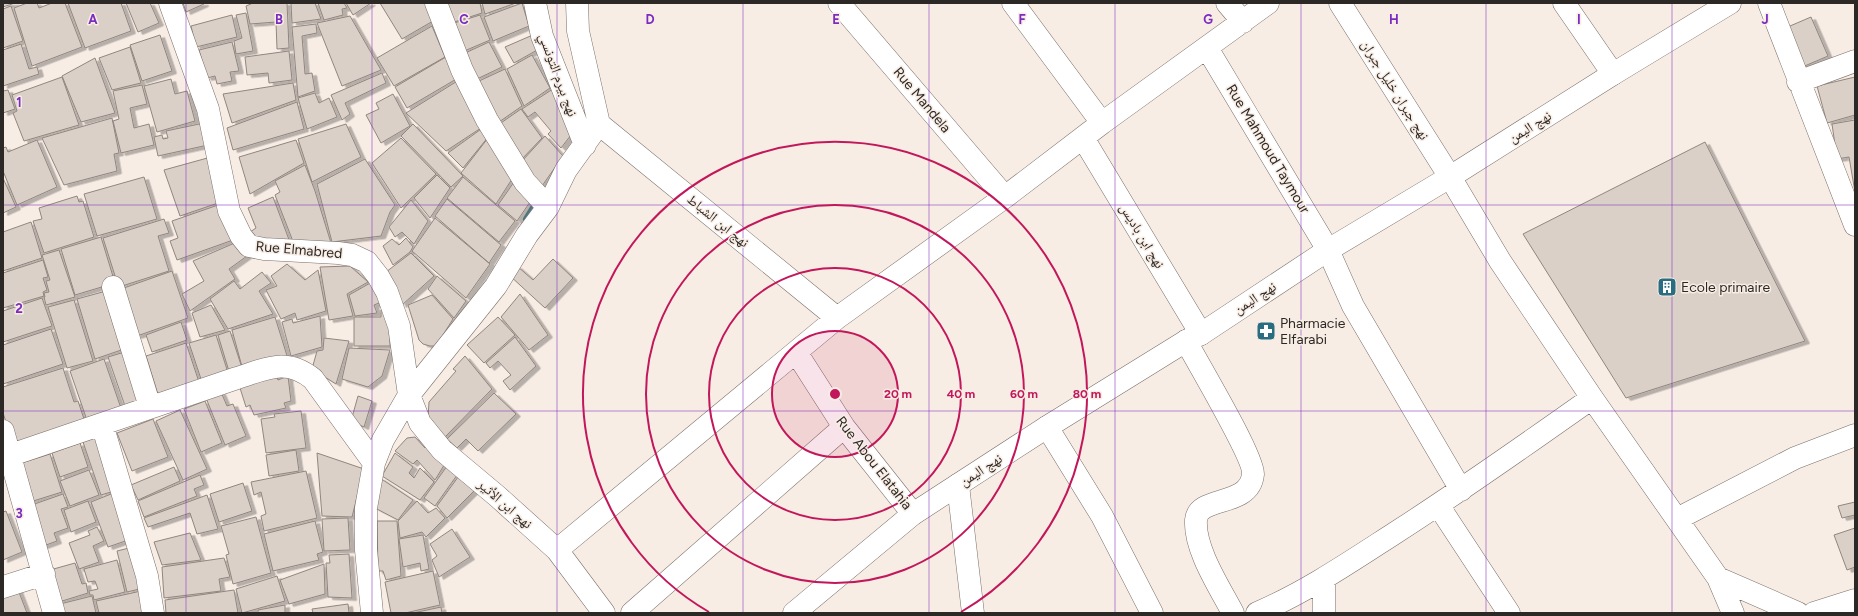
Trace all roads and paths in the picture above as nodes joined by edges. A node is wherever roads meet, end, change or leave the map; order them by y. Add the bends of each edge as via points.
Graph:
1 (170, 3) edge
2 (436, 3) edge
3 (535, 3) edge
4 (577, 3) edge
5 (840, 3) edge
6 (1013, 3) edge
7 (1227, 3) edge
8 (1268, 3) edge
9 (1340, 3) edge
10 (1564, 3) edge
11 (1730, 3) edge
12 (1769, 3) edge
13 (1243, 22) junction
14 (1207, 48) junction
15 (1855, 61) edge
16 (1613, 74) junction
17 (1798, 82) junction
18 (1102, 123) junction
19 (599, 124) junction
20 (1083, 138) junction
21 (585, 145) junction
22 (1450, 177) junction
23 (1005, 197) junction
24 (548, 207) junction
25 (1855, 225) edge
26 (1328, 250) junction
27 (113, 287) dead end
28 (837, 318) junction
29 (1193, 338) junction
30 (796, 352) junction
31 (409, 394) junction
32 (1592, 398) junction
33 (150, 407) junction
34 (102, 424) junction
35 (844, 427) junction
36 (1047, 427) junction
37 (3, 431) edge
38 (1855, 435) edge
39 (10, 455) junction
40 (374, 463) junction
41 (958, 485) junction
42 (1461, 490) junction
43 (1438, 505) junction
44 (913, 514) junction
45 (1678, 519) junction
46 (556, 550) junction
47 (44, 574) junction
48 (1718, 578) junction
49 (1324, 579) junction
50 (3, 587) edge
51 (1855, 600) edge
52 (54, 613) edge
53 (153, 613) edge
54 (372, 613) edge
55 (604, 613) edge
56 (632, 613) edge
57 (794, 613) edge
58 (973, 613) edge
59 (1152, 613) edge
60 (1232, 613) edge
61 (1257, 613) edge
62 (1324, 613) edge
63 (1509, 613) edge
64 (1734, 613) edge
65 (1798, 613) edge
66 (1814, 613) edge

1 - 31 street, Rue Elmabred via 208,110 229,210 242,236 249,246 338,252 367,262 387,292 399,326
2 - 24 street via 462,70 487,120 526,182
3 - 21 street, نهج بيرم التونسي via 542,36
4 - 19 street via 578,32
5 - 23 street, Rue Mandela
6 - 18 street
7 - 13 street
8 - 13 street
9 - 22 street, نهج جبران خليل جبران
10 - 16 street
11 - 16 street, نهج اليمن
12 - 17 street
13 - 14 street
14 - 18 street
14 - 26 street, Rue Mahmoud Taymour
15 - 17 street
16 - 22 street, نهج اليمن
17 - 25 street
18 - 20 street
19 - 21 street
19 - 28 street, نهج ابن الشباط
20 - 23 street
20 - 29 street, نهج ابن باديس
21 - 24 street via 566,170
22 - 26 street, نهج اليمن
22 - 32 street, نهج جبران خليل جبران via 1500,261
23 - 28 street
24 - 31 street via 527,235 496,286
26 - 29 street, نهج اليمن
26 - 42 street, Rue Mahmoud Taymour via 1353,306
27 - 33 street
28 - 30 street
29 - 36 street, نهج اليمن
29 - 60 street, نهج ابن باديس via 1253,472 1251,484 1245,493 1201,510 1196,518 1197,534 1206,558
30 - 35 street, Rue Abou Elatahia
30 - 46 street
31 - 40 street via 383,440
31 - 46 street, نهج ابن الأثير via 420,423 442,450
32 - 42 street
32 - 45 street, نهج جبران خليل جبران
33 - 34 street
33 - 40 street via 237,378 288,366 302,370 313,379
34 - 39 street
34 - 53 street via 147,576
35 - 44 street, Rue Abou Elatahia
35 - 56 street
36 - 41 street, نهج اليمن
36 - 59 street via 1102,516
37 - 39 street
38 - 45 street via 1795,458
39 - 47 street
40 - 54 street via 366,508 366,550
41 - 44 street, نهج اليمن
41 - 58 street
42 - 43 street
43 - 49 street
43 - 63 street
44 - 57 street, نهج اليمن
45 - 48 street, نهج جبران خليل جبران
46 - 55 street, نهج ابن الأثير
47 - 50 street
47 - 52 street
48 - 64 street, نهج جبران خليل جبران
48 - 65 street
49 - 61 street
49 - 62 street
51 - 66 street

